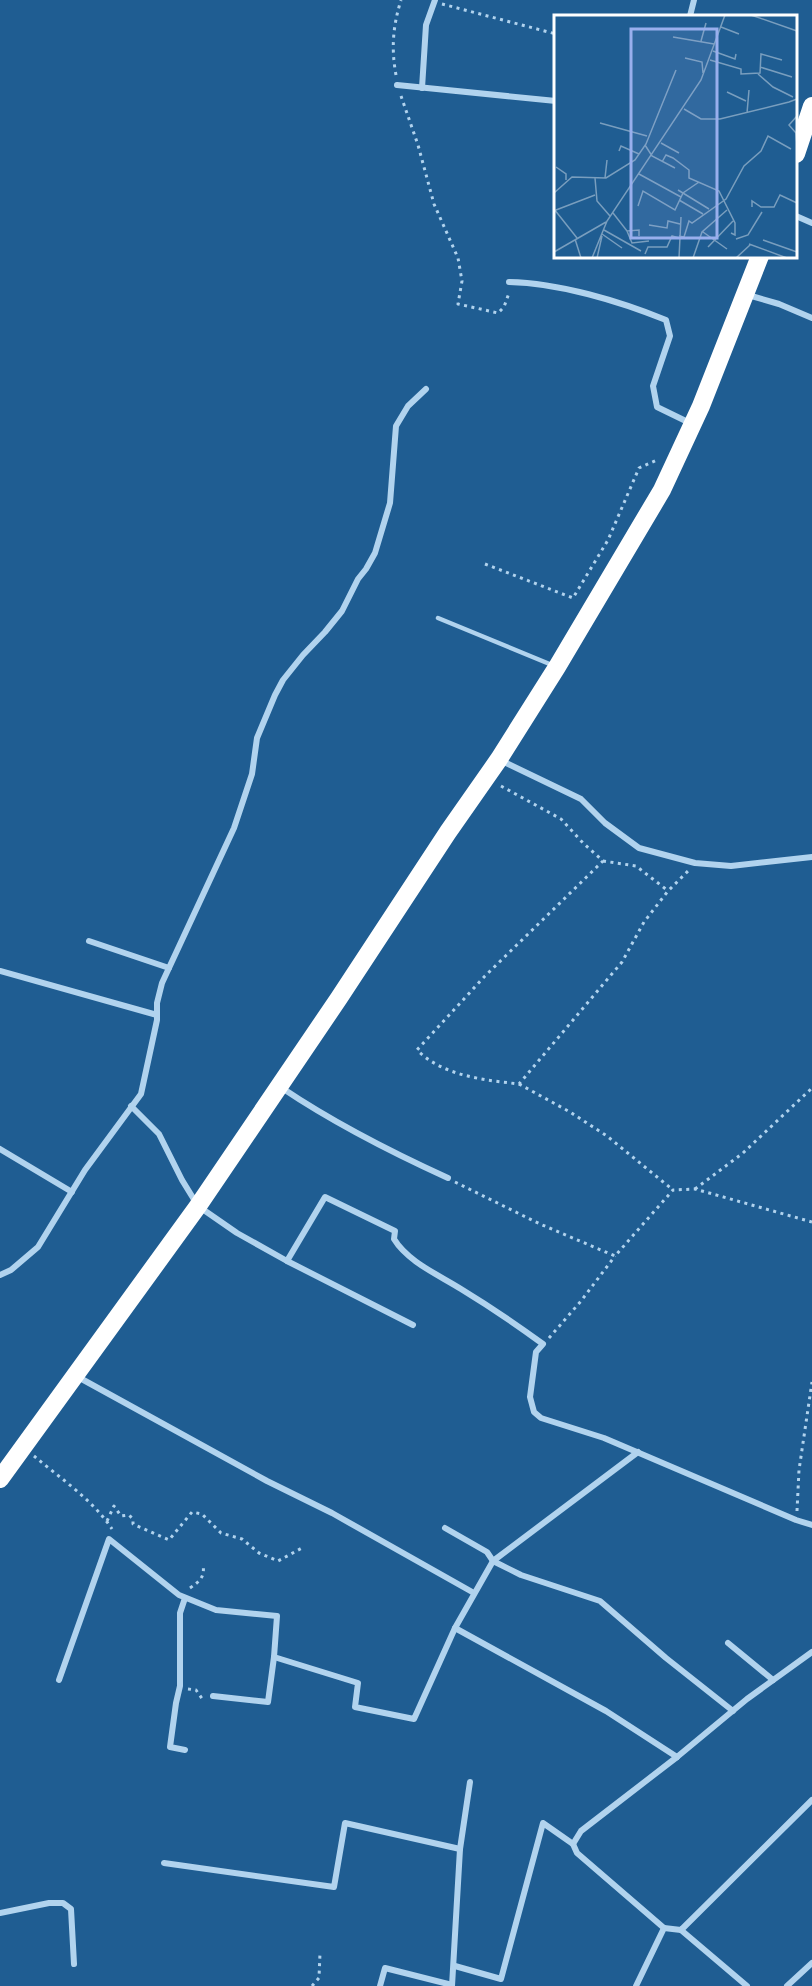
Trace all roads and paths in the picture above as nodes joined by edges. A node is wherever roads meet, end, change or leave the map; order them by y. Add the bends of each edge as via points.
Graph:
1 (401, 0) edge
2 (694, 0) edge
3 (435, 1) edge
4 (690, 15) edge
5 (554, 34) edge
6 (397, 85) junction
7 (422, 88) junction
8 (554, 101) edge
9 (812, 106) edge
10 (797, 148) edge
11 (797, 217) edge
12 (812, 223) edge
13 (759, 258) edge
14 (509, 282) joint
15 (745, 294) junction
16 (812, 318) edge
17 (426, 389) dead end
18 (692, 424) junction
19 (662, 457) dead end
20 (485, 564) dead end
21 (438, 618) dead end
22 (557, 667) junction
23 (499, 759) junction
24 (486, 778) junction
25 (812, 857) edge
26 (603, 861) junction
27 (695, 863) junction
28 (668, 891) junction
29 (89, 941) dead end
30 (169, 969) junction
31 (0, 971) edge
32 (157, 1016) junction
33 (519, 1084) junction
34 (279, 1086) junction
35 (812, 1088) edge
36 (130, 1106) junction
37 (0, 1149) edge
38 (448, 1178) joint
39 (695, 1189) junction
40 (673, 1190) junction
41 (72, 1192) junction
42 (198, 1206) junction
43 (812, 1222) edge
44 (615, 1256) junction
45 (287, 1261) junction
46 (0, 1275) edge
47 (413, 1325) dead end
48 (543, 1344) junction
49 (75, 1376) junction
50 (812, 1382) edge
51 (23, 1447) junction
52 (638, 1452) junction
53 (0, 1479) edge
54 (796, 1520) junction
55 (107, 1521) junction
56 (812, 1525) edge
57 (446, 1528) dead end
58 (109, 1539) junction
59 (302, 1548) dead end
60 (493, 1561) junction
61 (203, 1564) dead end
62 (474, 1593) junction
63 (185, 1598) junction
64 (455, 1628) junction
65 (728, 1642) dead end
66 (812, 1652) edge
67 (274, 1657) junction
68 (59, 1680) dead end
69 (773, 1680) junction
70 (178, 1694) junction
71 (213, 1696) joint
72 (733, 1710) junction
73 (185, 1750) dead end
74 (677, 1757) junction
75 (471, 1782) dead end
76 (812, 1800) edge
77 (573, 1844) junction
78 (460, 1850) junction
79 (164, 1863) dead end
80 (0, 1913) edge
81 (664, 1928) junction
82 (681, 1930) junction
83 (320, 1953) dead end
84 (812, 1963) edge
85 (74, 1964) dead end
86 (454, 1966) junction
87 (312, 1986) edge
88 (380, 1986) edge
89 (452, 1986) edge
90 (636, 1986) edge
91 (747, 1986) edge
92 (787, 1986) edge

1 - 6 path via 392,54
2 - 4 street
3 - 5 path
3 - 7 street via 426,25
6 - 7 street
6 - 14 path via 434,204 459,258 462,281 458,304 498,313 510,291
7 - 8 street
9 - 10 highway
11 - 12 street
13 - 15 highway
14 - 18 street via 537,282 635,307 666,320 670,336 653,386 657,407
15 - 16 street
15 - 18 highway
17 - 30 street via 408,405 396,426 390,502 375,553 342,611 283,680 275,695 257,738 252,774 234,828
18 - 22 highway via 662,490
19 - 20 path via 639,468 608,540 573,598
21 - 22 lane
22 - 23 highway
23 - 24 highway
23 - 27 street via 581,799 639,848
24 - 26 path via 561,819
24 - 34 highway
25 - 27 street via 731,866
26 - 28 path via 636,866
26 - 33 path via 485,976 417,1050 429,1062 466,1075
27 - 28 path
28 - 33 path via 644,922 622,962
29 - 30 street
30 - 32 street via 162,983
31 - 32 street
32 - 36 street via 141,1094
33 - 40 path via 607,1136
34 - 38 street via 303,1103
34 - 42 highway
35 - 39 path via 742,1153
36 - 41 street
36 - 42 street via 159,1134
37 - 41 street
38 - 44 path
39 - 40 path
39 - 43 path
40 - 44 path
41 - 46 street via 38,1247
42 - 45 street
42 - 49 highway
44 - 48 path
45 - 47 street
45 - 48 street via 324,1197 395,1231 399,1248
48 - 52 street via 536,1352 530,1397 534,1412 541,1418
49 - 51 highway
49 - 62 street
50 - 54 path
51 - 53 highway
51 - 55 path
52 - 54 street
52 - 60 street
54 - 56 street
55 - 58 path via 113,1530
55 - 59 path via 114,1506 121,1516 129,1515 133,1524 170,1540 192,1512 202,1514 221,1533 242,1539 259,1553 278,1561
57 - 60 street via 487,1552
58 - 63 street
58 - 68 street
60 - 62 street
60 - 72 street via 521,1575 600,1601
61 - 63 path via 202,1579
62 - 64 street
63 - 67 street via 216,1610 277,1616
63 - 70 street via 180,1613
64 - 67 street via 414,1719 355,1707 358,1683
64 - 74 street via 606,1711
65 - 69 street
66 - 69 street
67 - 71 street via 268,1702
69 - 72 street
70 - 71 path via 188,1689 196,1690 203,1701
70 - 73 street via 170,1747
72 - 74 street
74 - 77 street via 581,1831
75 - 78 street
76 - 82 street
77 - 81 street via 577,1852
77 - 86 street via 543,1823 501,1979
78 - 79 street via 345,1823 334,1887
78 - 86 street
80 - 85 street via 63,1903 71,1909
81 - 82 street
81 - 90 street
82 - 91 street
83 - 87 path via 319,1978
84 - 92 street
86 - 89 street
88 - 89 street via 385,1968

